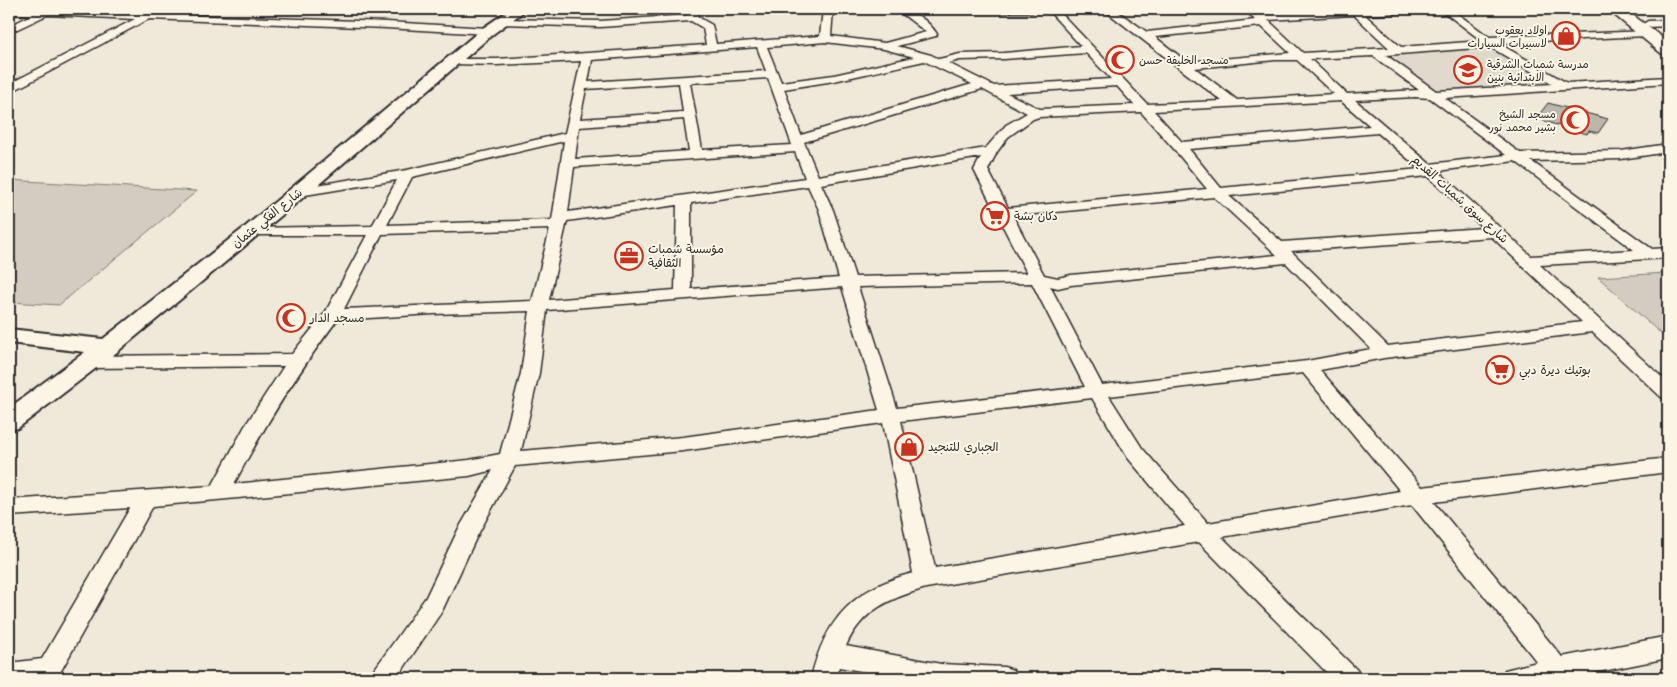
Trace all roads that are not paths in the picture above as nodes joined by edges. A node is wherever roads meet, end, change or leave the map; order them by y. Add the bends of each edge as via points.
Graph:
1 (157, 9) edge
2 (520, 9) edge
3 (828, 9) edge
4 (901, 9) edge
5 (924, 9) edge
6 (1032, 9) edge
7 (1052, 9) edge
8 (1108, 9) edge
9 (1416, 9) edge
10 (1445, 9) edge
11 (1615, 9) edge
12 (1629, 9) edge
13 (1354, 10) edge
14 (9, 11) edge
15 (47, 12) junction
16 (693, 13) edge
17 (147, 16) junction
18 (1257, 16) edge
19 (1668, 23) edge
20 (495, 26) junction
21 (1647, 29) junction
22 (9, 30) edge
23 (1145, 34) junction
24 (825, 39) junction
25 (1668, 39) edge
26 (1490, 42) junction
27 (761, 44) junction
28 (884, 46) junction
29 (712, 49) junction
30 (1090, 49) junction
31 (1668, 50) edge
32 (1399, 51) junction
33 (1375, 52) junction
34 (1298, 56) junction
35 (587, 57) junction
36 (927, 57) junction
37 (453, 61) junction
38 (940, 62) junction
39 (1186, 66) junction
40 (684, 80) junction
41 (775, 80) junction
42 (1668, 80) edge
43 (1121, 82) junction
44 (1563, 85) junction
45 (582, 86) junction
46 (988, 88) junction
47 (9, 89) edge
48 (1434, 95) junction
49 (1345, 98) junction
50 (1234, 104) junction
51 (1145, 109) junction
52 (1038, 113) junction
53 (690, 115) junction
54 (573, 129) junction
55 (1381, 129) junction
56 (798, 144) junction
57 (1179, 146) junction
58 (1668, 148) edge
59 (990, 150) junction
60 (696, 154) junction
61 (1519, 157) junction
62 (568, 164) junction
63 (1429, 170) junction
64 (407, 174) junction
65 (812, 180) junction
66 (299, 192) junction
67 (1216, 192) junction
68 (684, 200) junction
69 (1003, 213) junction
70 (559, 221) junction
71 (378, 230) junction
72 (251, 231) junction
73 (1497, 232) junction
74 (1285, 252) junction
75 (1668, 253) edge
76 (1649, 254) junction
77 (1529, 261) junction
78 (1036, 278) junction
79 (847, 282) junction
80 (683, 295) junction
81 (539, 306) junction
82 (332, 315) junction
83 (1595, 326) junction
84 (9, 336) edge
85 (109, 347) junction
86 (1384, 352) junction
87 (297, 360) junction
88 (89, 362) junction
89 (1307, 367) junction
90 (1097, 392) junction
91 (1668, 393) edge
92 (890, 416) junction
93 (9, 421) edge
94 (509, 459) junction
95 (1668, 465) edge
96 (218, 493) junction
97 (1417, 496) junction
98 (146, 498) junction
99 (9, 508) edge
100 (1203, 532) junction
101 (926, 579) junction
102 (1668, 647) edge
103 (830, 654) junction
104 (1557, 669) junction
105 (47, 673) edge
106 (9, 674) edge
107 (383, 678) edge
108 (823, 678) edge
109 (1004, 678) edge
110 (1348, 678) edge
111 (1514, 678) edge

1 - 17 street
2 - 20 street, شارع الفكي عثمان
3 - 24 street
4 - 28 street via 932,34
5 - 6 street
7 - 30 street
8 - 23 street
9 - 13 street
10 - 26 street
11 - 21 highway
12 - 21 highway
13 - 18 street
13 - 32 street
14 - 15 street
15 - 17 street
15 - 22 street
16 - 20 street via 640,23
16 - 29 street via 708,27
17 - 20 street
17 - 47 street
18 - 23 street
18 - 34 street, شارع سوق شمبات القديم
19 - 21 street
20 - 37 street, شارع الفكي عثمان
21 - 25 highway
21 - 26 street
21 - 31 highway
23 - 39 street
24 - 27 street
24 - 28 street
26 - 32 street
26 - 44 street
27 - 29 street
27 - 41 street
28 - 36 street
29 - 35 street
30 - 38 street via 960,57
30 - 43 street
32 - 33 street
33 - 34 street
33 - 48 street
34 - 39 street
34 - 49 street, شارع سوق شمبات القديم
35 - 37 street
35 - 45 street
36 - 38 street
36 - 41 street via 834,78
37 - 66 street, شارع الفكي عثمان
38 - 46 street
39 - 50 street
40 - 41 street
40 - 45 street
40 - 53 street
41 - 56 street
42 - 44 street
43 - 46 street
43 - 51 street
44 - 48 street
45 - 54 street
46 - 52 street
46 - 56 street
48 - 49 street via 1415,93
48 - 61 street
49 - 50 street
49 - 55 street, شارع سوق شمبات القديم
50 - 51 street
51 - 52 street
51 - 57 street
52 - 59 street via 1020,119
53 - 54 street
53 - 60 street
54 - 62 street
54 - 64 street
55 - 57 street
55 - 63 street, شارع سوق شمبات القديم
56 - 60 street
56 - 65 street
57 - 67 street
58 - 61 street via 1621,155
59 - 65 street
59 - 69 street via 981,170
60 - 62 street
61 - 63 street
61 - 76 street
62 - 70 street
63 - 67 street
63 - 73 street, شارع سوق شمبات القديم
64 - 66 street
64 - 71 street
65 - 68 street
65 - 79 street via 826,210
66 - 72 street, شارع الفكي عثمان
67 - 69 street
67 - 74 street
68 - 70 street
68 - 80 street
69 - 78 street
70 - 71 street
70 - 81 street
71 - 72 street
71 - 82 street
72 - 85 street, شارع الفكي عثمان
73 - 74 street
73 - 77 street, شارع سوق شمبات القديم
74 - 78 street via 1058,283
74 - 86 street
75 - 76 street
76 - 77 street
77 - 83 street, شارع سوق شمبات القديم
78 - 79 street
78 - 90 street
79 - 80 street
79 - 92 street
80 - 81 street
81 - 82 street
81 - 94 street via 530,373
82 - 87 street
83 - 86 street
83 - 91 street, شارع سوق شمبات القديم
84 - 85 street
85 - 88 street, شارع الفكي عثمان
86 - 89 street
87 - 88 street
87 - 96 street
88 - 93 street, شارع الفكي عثمان
89 - 90 street
89 - 97 street
90 - 92 street
90 - 100 street via 1135,453
92 - 94 street via 683,444
92 - 101 street
94 - 96 street via 469,468
94 - 107 street via 466,536 434,604
95 - 97 street
96 - 98 street
97 - 100 street
97 - 104 street
98 - 99 street
98 - 105 street
100 - 101 street
100 - 110 street
101 - 103 street via 883,593 859,609 843,625
102 - 104 street
103 - 108 street
103 - 109 street via 942,674
104 - 111 street
105 - 106 street

